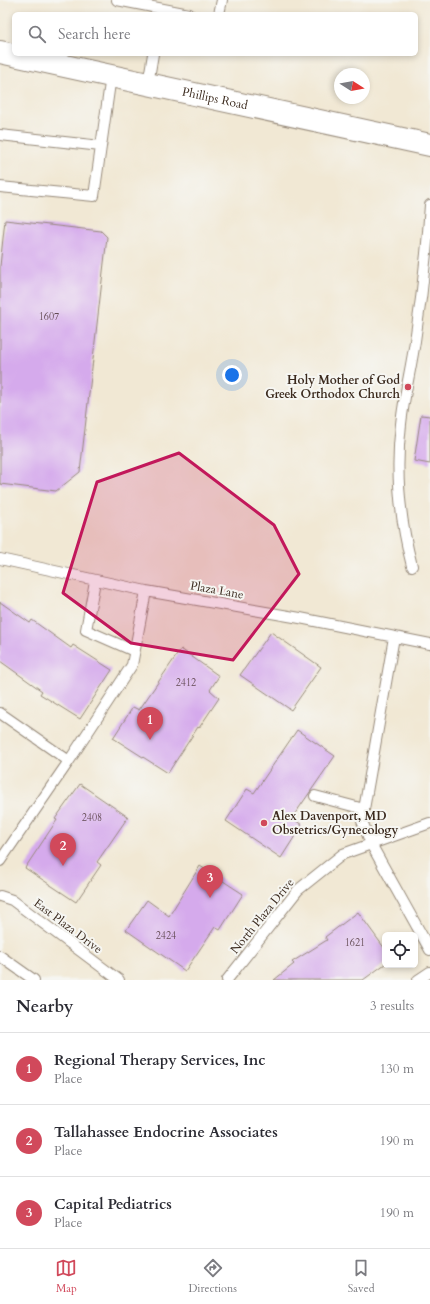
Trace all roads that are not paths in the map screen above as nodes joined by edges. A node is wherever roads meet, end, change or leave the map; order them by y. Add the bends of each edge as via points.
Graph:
1 (117, 0) edge
2 (222, 0) edge
3 (162, 8) edge
4 (180, 12) edge
5 (219, 12) edge
6 (0, 52) edge
7 (12, 55) edge
8 (18, 56) edge
9 (153, 56) edge
10 (111, 76) junction
11 (148, 84) junction
12 (0, 135) edge
13 (430, 145) edge
14 (101, 146) junction
15 (0, 187) edge
16 (430, 205) edge
17 (0, 559) edge
18 (412, 566) dead end
19 (95, 581) junction
20 (146, 591) junction
21 (394, 636) junction
22 (430, 644) edge
23 (134, 651) junction
24 (0, 713) edge
25 (69, 761) junction
26 (314, 796) dead end
27 (364, 809) junction
28 (430, 823) edge
29 (371, 844) junction
30 (0, 861) edge
31 (0, 896) edge
32 (430, 950) edge
33 (0, 956) edge
34 (430, 972) edge
35 (34, 980) edge
36 (119, 980) edge
37 (227, 980) edge
38 (418, 980) edge

1 - 3 lane
2 - 5 lane
3 - 4 lane
6 - 7 street, Phillips Road
8 - 10 street, Phillips Road
9 - 11 lane
10 - 11 street, Phillips Road
10 - 14 lane
11 - 13 street, Phillips Road
12 - 14 lane
14 - 15 lane via 94,196
16 - 18 lane via 416,335 398,448 402,513
17 - 19 lane, Plaza Lane
19 - 20 lane, Plaza Lane
19 - 23 lane via 86,630
20 - 21 lane, Plaza Lane
20 - 23 lane
21 - 22 lane, Plaza Lane
21 - 27 lane
23 - 25 lane via 132,665
24 - 25 lane
25 - 30 lane
26 - 27 lane
27 - 29 lane via 362,820
28 - 29 lane, North Plaza Drive
29 - 32 lane
29 - 37 lane, North Plaza Drive via 343,854 298,890
31 - 36 lane, East Plaza Drive via 12,900
33 - 35 lane
34 - 38 lane

